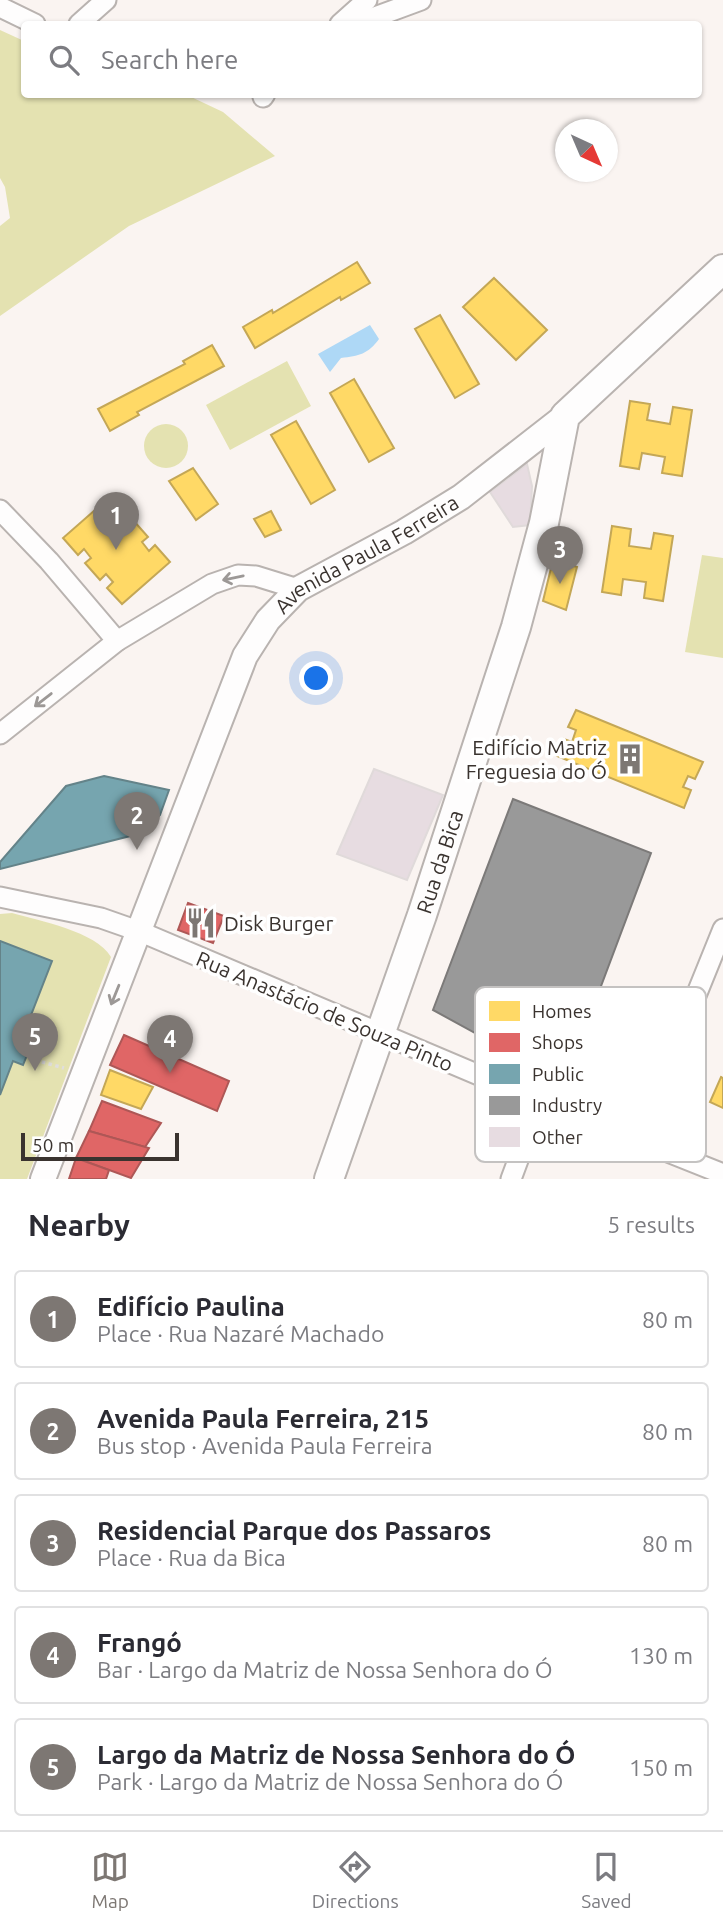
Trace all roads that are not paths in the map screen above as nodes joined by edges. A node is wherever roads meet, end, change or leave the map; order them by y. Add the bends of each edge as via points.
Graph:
1 (106, 0) edge
2 (367, 0) edge
3 (421, 0) edge
4 (0, 7) edge
5 (29, 21) edge
6 (82, 21) edge
7 (343, 21) edge
8 (364, 21) edge
9 (722, 272) edge
10 (565, 416) junction
11 (0, 510) edge
12 (7, 530) edge
13 (298, 589) junction
14 (117, 641) junction
15 (0, 734) edge
16 (0, 897) edge
17 (723, 929) edge
18 (141, 932) junction
19 (700, 987) edge
20 (381, 1034) junction
21 (475, 1074) edge
22 (517, 1162) edge
23 (694, 1162) edge
24 (723, 1174) edge
25 (43, 1179) edge
26 (329, 1179) edge
27 (511, 1179) edge

1 - 6 street
2 - 7 street
3 - 8 street
4 - 5 street
9 - 10 main road, Avenida Paula Ferreira
10 - 13 street, Avenida Paula Ferreira via 461,497
10 - 20 main road, Rua da Bica via 544,523 516,627
11 - 12 street
12 - 14 street via 49,561
13 -> 14 street via 271,578 238,575 212,584
13 - 18 street, Avenida Paula Ferreira via 268,620 245,656
14 -> 15 street
16 - 18 street, Rua Anastácio de Souza Pinto via 75,912
17 - 19 street
18 - 20 street, Rua Anastácio de Souza Pinto
18 -> 25 street, Avenida Paula Ferreira
20 - 21 street, Rua Anastácio de Souza Pinto
20 - 26 main road, Rua da Bica
22 - 27 street
23 - 24 street, Rua Anastácio de Souza Pinto

